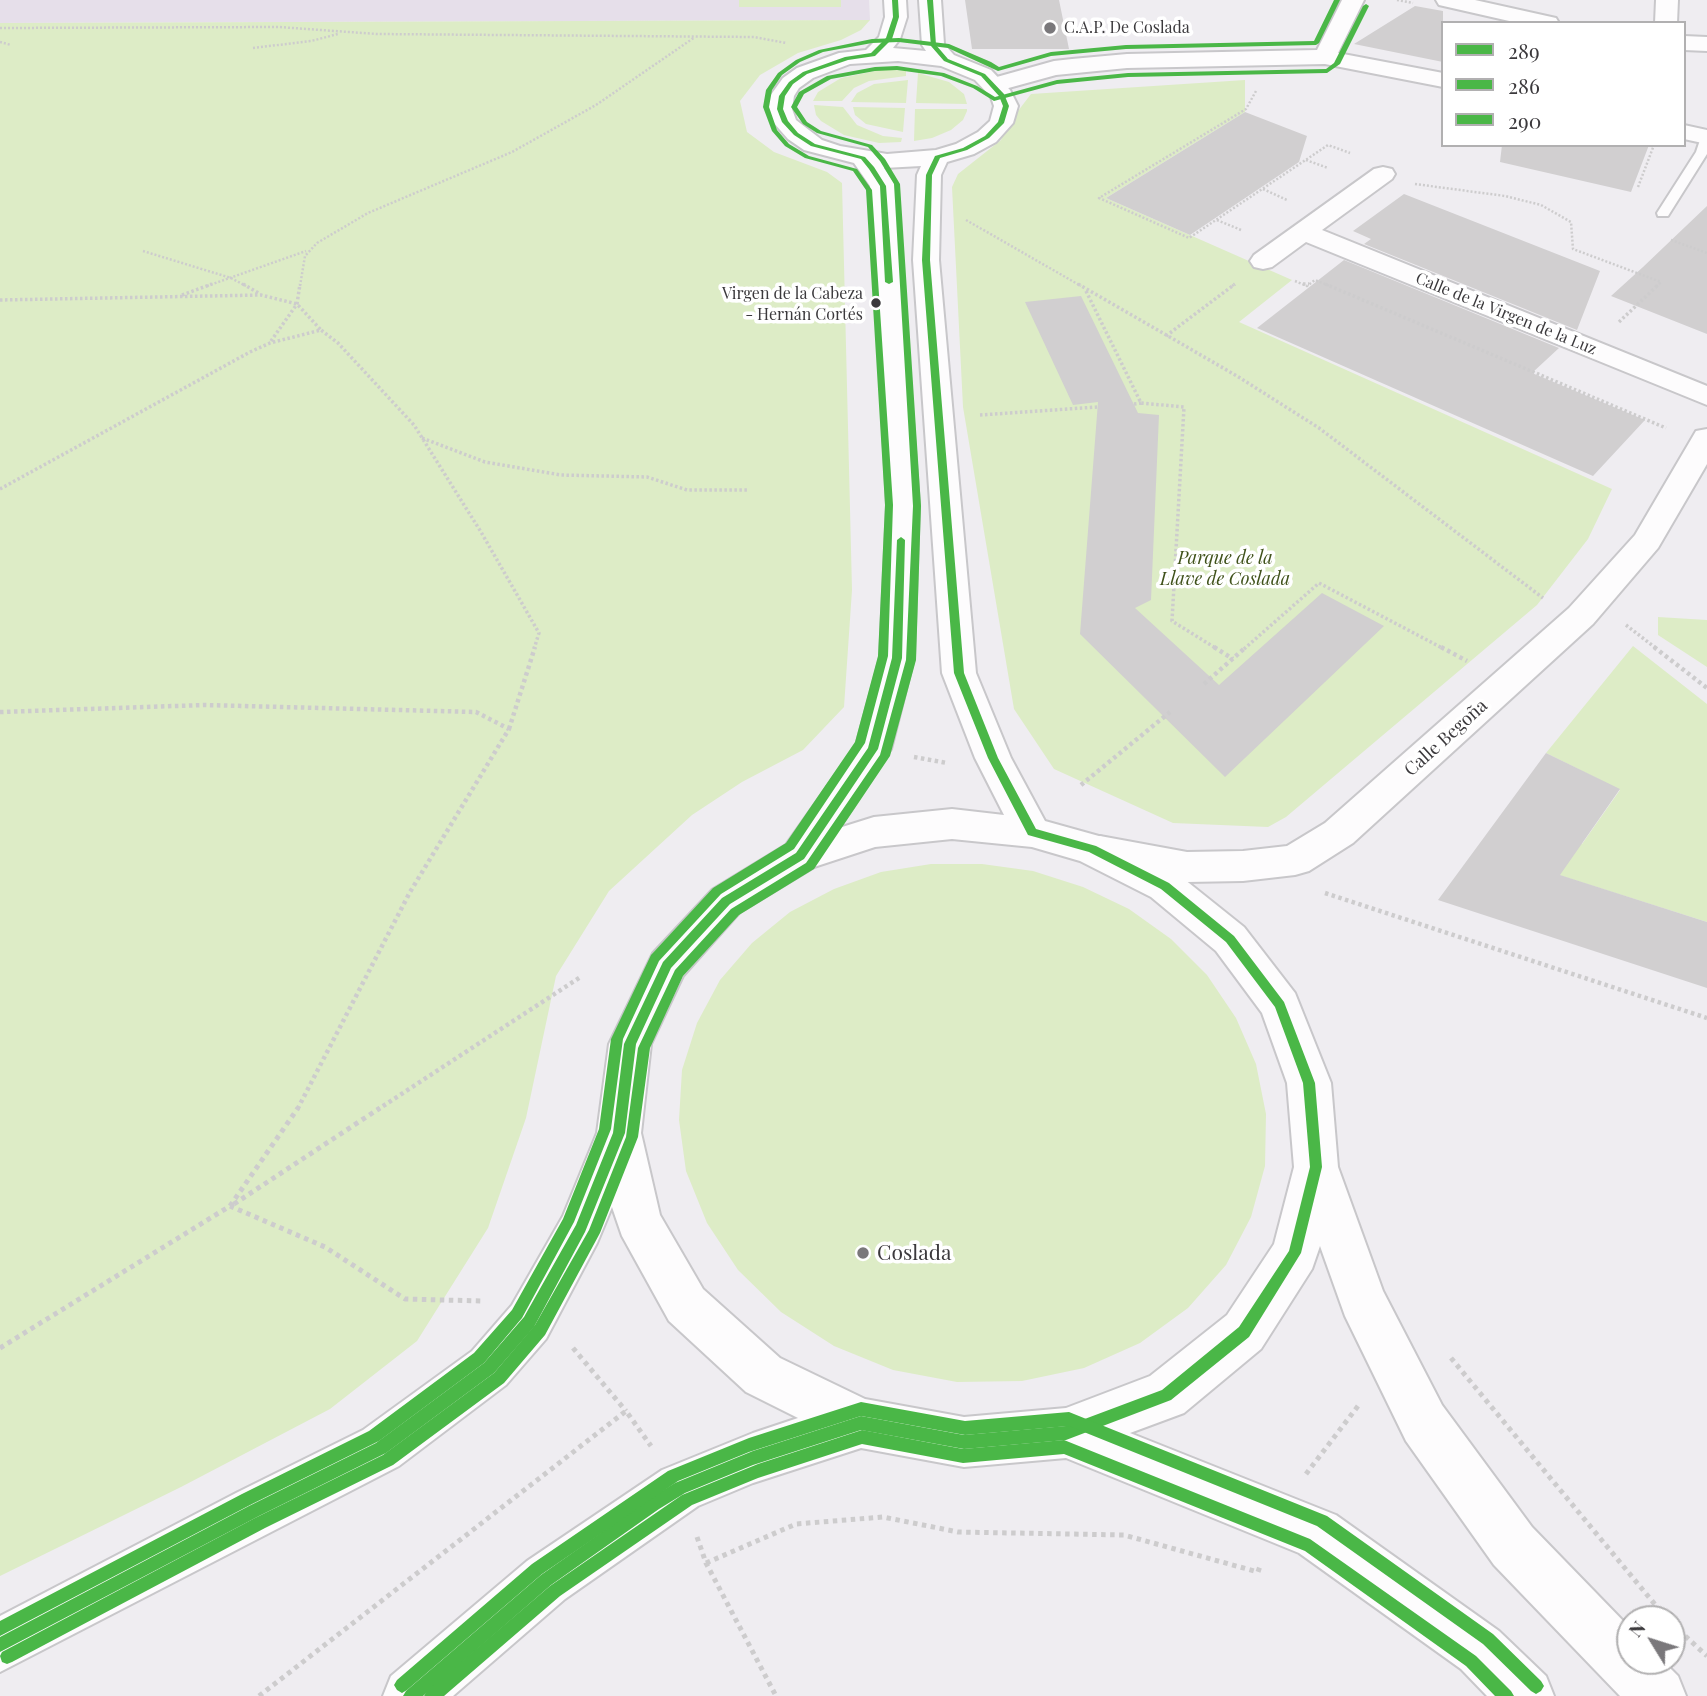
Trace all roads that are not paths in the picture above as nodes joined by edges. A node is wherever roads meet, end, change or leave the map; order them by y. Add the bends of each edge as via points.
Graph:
1 (895, 0) edge
2 (930, 0) edge
3 (1353, 0) edge
4 (1447, 0) edge
5 (1667, 0) edge
6 (1490, 4) edge
7 (1517, 19) edge
8 (1666, 21) edge
9 (1686, 43) edge
10 (1707, 44) edge
11 (873, 54) junction
12 (1325, 57) junction
13 (946, 60) junction
14 (1441, 80) edge
15 (994, 85) junction
16 (1686, 132) edge
17 (1707, 137) edge
18 (937, 157) junction
19 (863, 159) junction
20 (1383, 174) dead end
21 (1663, 213) dead end
22 (1304, 232) junction
23 (1263, 261) dead end
24 (1707, 396) edge
25 (1707, 438) edge
26 (1031, 832) junction
27 (1092, 849) junction
28 (800, 856) junction
29 (619, 1133) junction
30 (1316, 1167) junction
31 (861, 1423) junction
32 (1066, 1433) junction
33 (0, 1645) edge
34 (411, 1696) edge
35 (1526, 1696) edge
36 (1658, 1696) edge

1 - 11 main road via 896,17 889,39
2 - 13 main road via 933,45
3 - 12 main road
4 - 6 main road
5 - 8 main road
6 - 7 main road
9 - 10 main road
11 - 13 main road
11 - 19 main road via 805,73 786,89 780,109 785,122 813,145
12 - 14 main road
12 - 15 main road via 1127,61 1054,68
13 - 15 main road via 983,75
15 - 18 main road via 1006,106 1001,123 965,149
16 - 17 main road
17 - 21 lane
18 - 19 main road
18 - 26 main road via 929,174 926,260 959,673 993,758
19 - 28 main road via 883,186 903,505 897,658 873,749
20 - 22 main road
22 - 23 main road
22 - 24 main road, Calle de la Virgen de la Luz
25 - 27 main road, Calle Begoña via 1647,541 1581,616 1339,833 1295,860 1243,866 1187,867
26 - 27 main road
26 - 28 main road via 952,824 874,832
27 - 30 main road via 1165,886 1230,939 1280,1005 1309,1083
28 - 29 main road via 726,901 667,965 630,1044
29 - 31 main road via 638,1221 686,1305 763,1374
29 - 33 main road via 581,1228 529,1322 489,1368 381,1448
30 - 32 main road via 1295,1253 1244,1332 1166,1395
30 - 36 main road via 1362,1300 1424,1423 1513,1546
31 - 32 main road via 964,1442
31 - 34 main road via 753,1458 680,1488 546,1580
32 - 35 main road via 1317,1534 1480,1650

